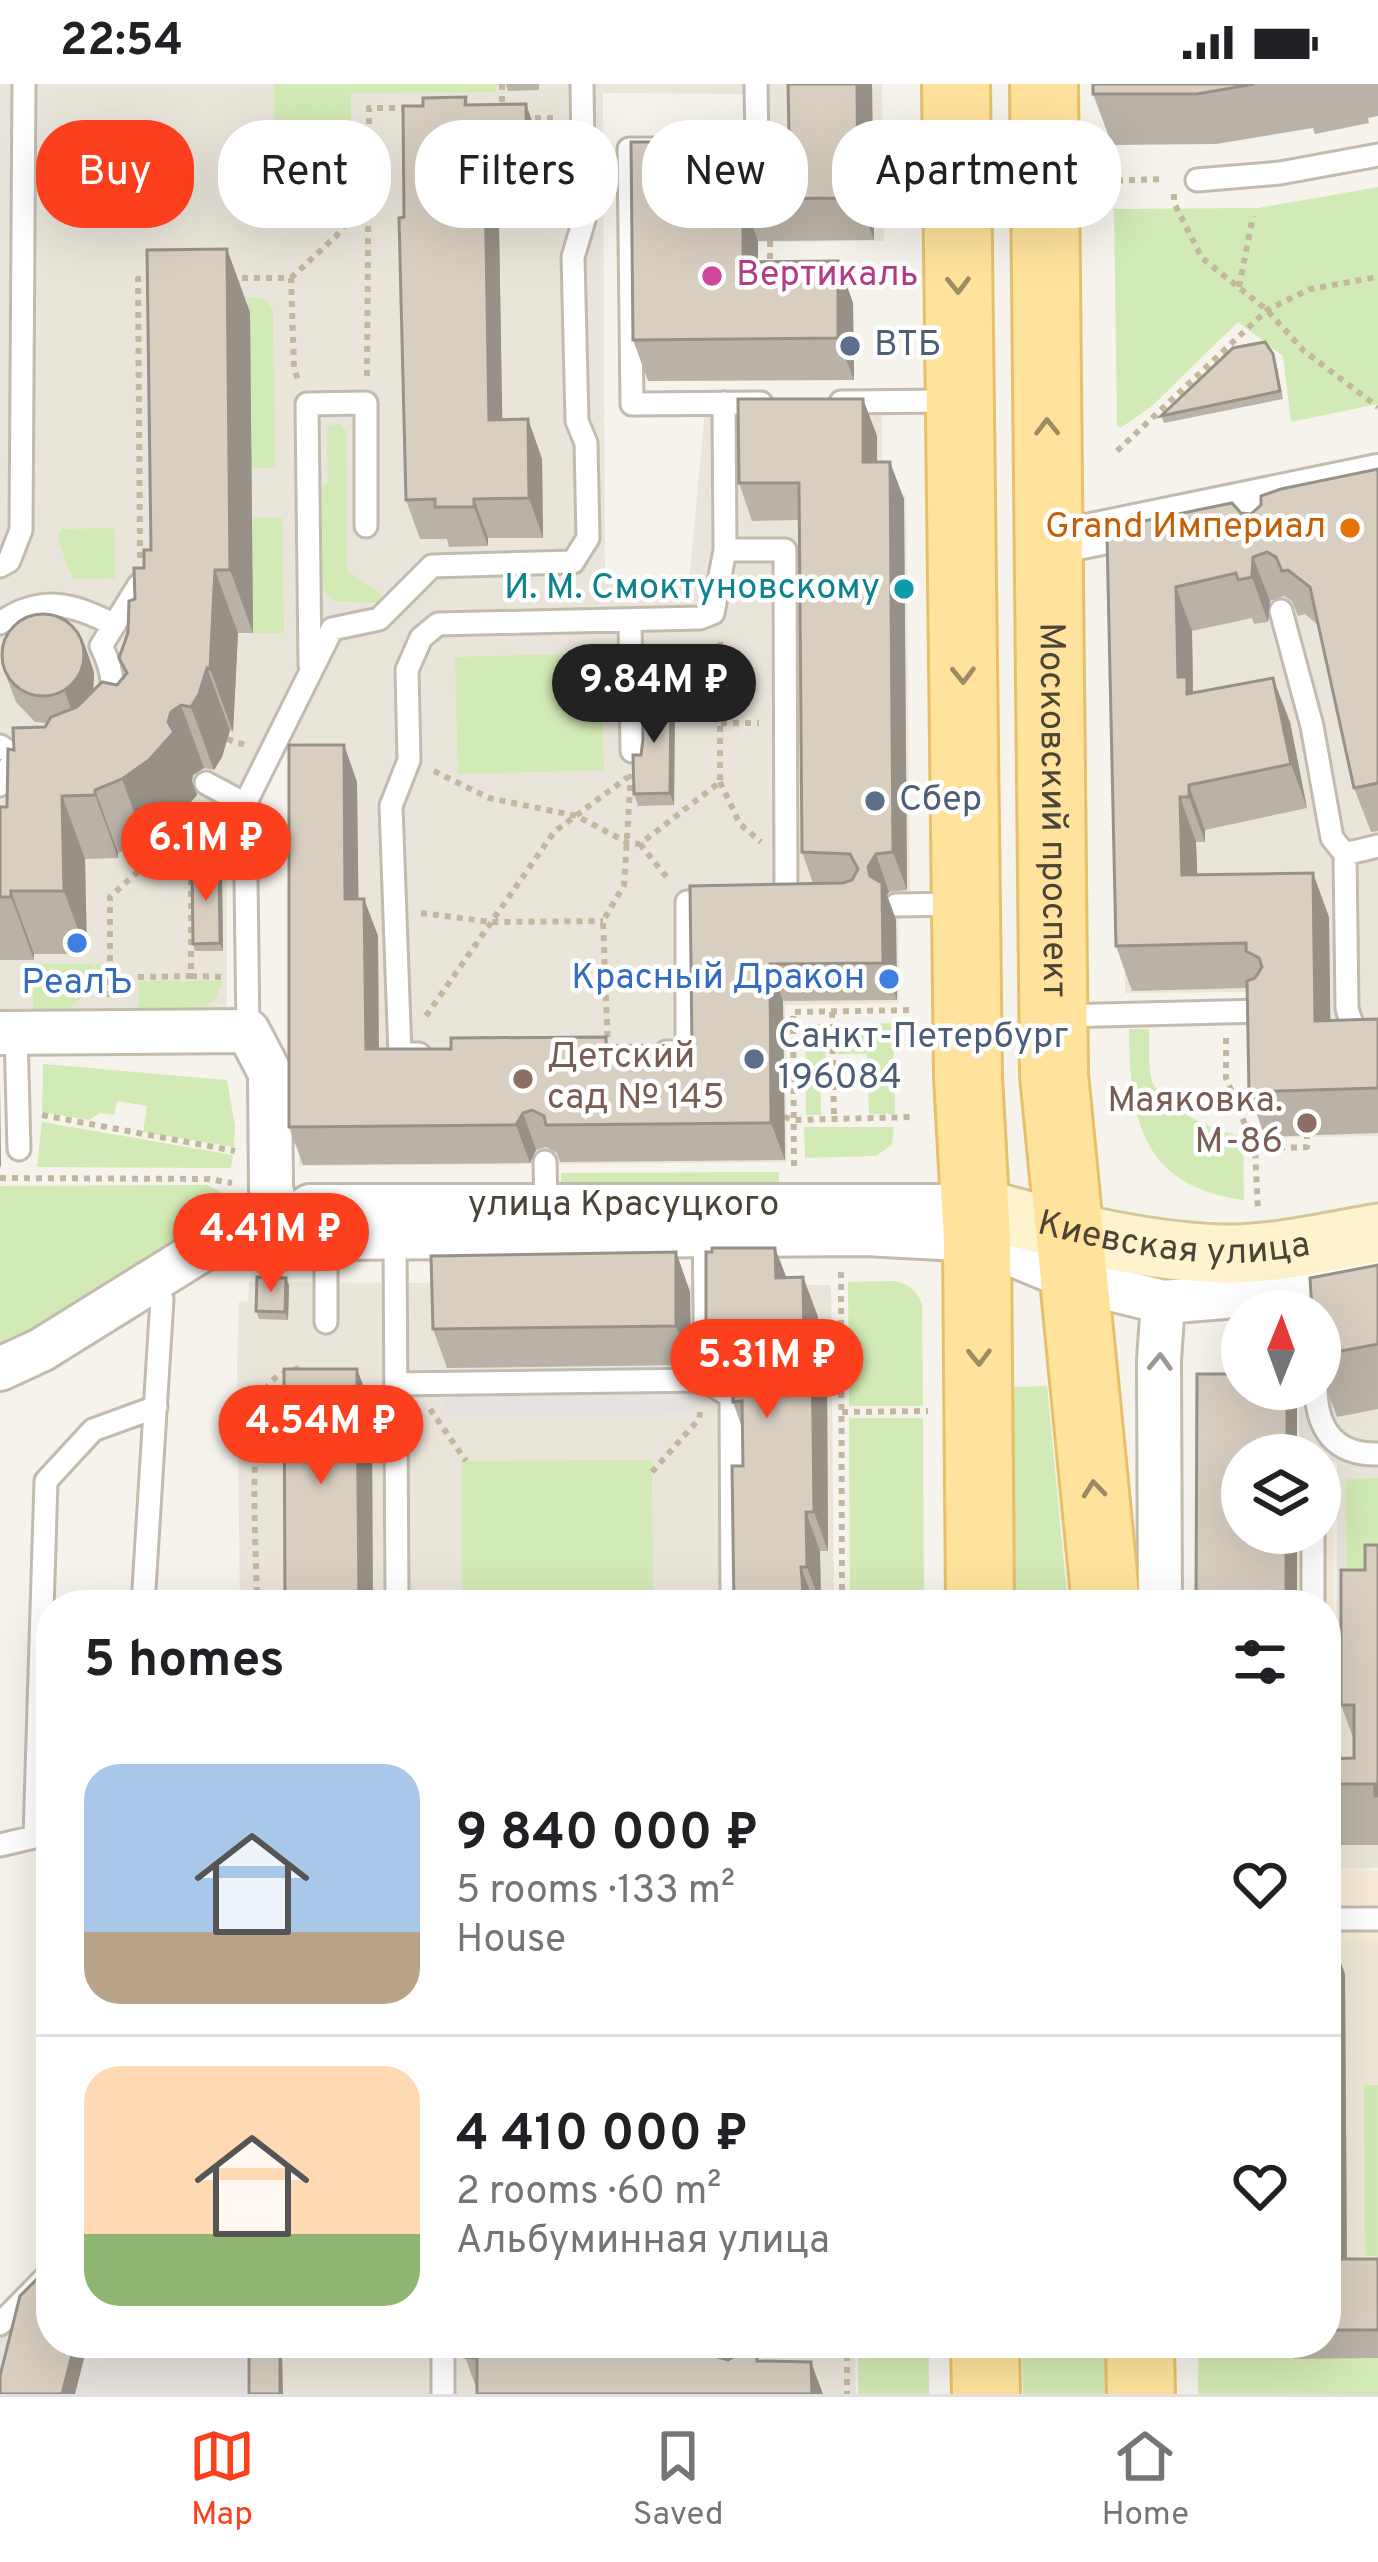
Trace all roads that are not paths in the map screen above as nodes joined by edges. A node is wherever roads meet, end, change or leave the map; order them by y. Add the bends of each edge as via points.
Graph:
1 (24, 84) edge
2 (582, 84) edge
3 (756, 84) edge
4 (956, 84) edge
5 (1043, 84) edge
6 (757, 120) edge
7 (642, 149) edge
8 (1378, 155) edge
9 (1186, 180) road end
10 (960, 401) junction
11 (724, 404) junction
12 (1378, 476) edge
13 (366, 526) dead end
14 (1048, 544) junction
15 (725, 550) junction
16 (0, 566) edge
17 (139, 573) edge
18 (386, 611) junction
19 (1281, 611) edge
20 (630, 622) junction
21 (0, 623) edge
22 (114, 625) junction
23 (421, 638) junction
24 (310, 667) junction
25 (127, 728) edge
26 (0, 746) edge
27 (632, 751) edge
28 (206, 783) dead end
29 (0, 784) edge
30 (244, 804) junction
31 (1378, 846) edge
32 (1346, 854) junction
33 (766, 901) junction
34 (966, 904) junction
35 (812, 905) edge
36 (896, 905) dead end
37 (1262, 1011) edge
38 (1053, 1016) junction
39 (248, 1031) junction
40 (8, 1033) edge
41 (1378, 1044) edge
42 (608, 1052) edge
43 (441, 1054) edge
44 (19, 1149) dead end
45 (545, 1162) edge
46 (546, 1205) junction
47 (277, 1208) junction
48 (704, 1221) junction
49 (395, 1222) junction
50 (975, 1223) junction
51 (1378, 1233) edge
52 (326, 1238) junction
53 (1071, 1257) junction
54 (1378, 1270) edge
55 (1312, 1279) junction
56 (152, 1281) junction
57 (1163, 1302) junction
58 (326, 1322) dead end
59 (0, 1369) edge
60 (706, 1380) junction
61 (396, 1384) junction
62 (156, 1407) junction
63 (1341, 1444) edge
64 (1378, 1454) edge
65 (1313, 1554) edge
66 (45, 1590) edge
67 (144, 1590) edge
68 (397, 1590) edge
69 (732, 1590) edge
70 (980, 1590) edge
71 (1104, 1590) edge
72 (1160, 1590) edge
73 (1313, 1590) edge
74 (36, 1837) edge
75 (0, 1846) edge
76 (1341, 1919) edge
77 (1378, 1919) edge
78 (36, 2287) edge
79 (0, 2324) edge
80 (443, 2358) edge
81 (985, 2358) edge
82 (1140, 2358) edge
83 (443, 2394) edge
84 (986, 2394) edge
85 (1141, 2394) edge

1 - 16 lane via 21,530
2 - 18 lane via 584,220 573,256 588,538 573,562 432,566
3 - 6 lane
4 -> 10 main road
14 -> 5 main road, Московский проспект
7 - 11 lane via 629,149 632,404
8 - 9 lane
10 - 11 lane
10 -> 34 main road
11 - 15 lane
12 - 14 street via 1255,509
13 - 24 lane via 366,404 307,404
14 - 38 main road, Московский проспект
15 - 20 lane via 713,613
15 - 33 lane via 785,550 786,863
17 - 22 lane
18 - 23 lane
18 - 24 lane via 332,629
19 - 32 lane via 1332,838
20 - 23 lane via 438,624
20 - 27 lane
21 - 22 lane via 53,603
22 - 25 lane via 101,646 112,682 106,714
23 - 43 lane via 407,670 409,760 391,806 400,1054
24 - 30 lane
26 - 29 lane via 15,756
28 - 30 lane
30 - 39 lane
31 - 32 lane
32 - 41 lane via 1338,1009 1360,1038
33 - 35 lane
33 - 42 lane via 687,902 687,1052
34 - 36 lane
34 - 50 main road
37 - 38 lane
38 - 53 main road, Московский проспект
39 - 40 street
39 - 47 street via 270,1073
40 - 44 lane
45 - 46 lane
46 - 48 street, улица Красуцкого
46 - 49 street, улица Красуцкого
47 - 49 street, улица Красуцкого
47 - 52 street, улица Красуцкого
47 - 56 street
48 - 49 street, улица Красуцкого
48 - 50 street, улица Красуцкого via 866,1234
48 - 60 lane
49 - 52 street, улица Красуцкого
49 - 61 lane
50 - 53 street, Киевская улица
50 -> 70 main road
51 - 55 street, Киевская улица
52 - 58 lane
53 - 55 street, Киевская улица via 1222,1254
53 - 57 street, Киевская улица
71 -> 53 main road, Московский проспект
54 - 55 street, Киевская улица
55 - 57 street, Киевская улица
56 - 59 street
56 - 62 lane via 162,1299
72 -> 57 street
60 - 61 lane
60 - 69 lane via 731,1397
61 - 68 lane
62 - 66 lane via 93,1430 46,1481
62 - 67 lane
63 - 64 lane
65 - 73 lane
74 - 75 lane
76 - 77 lane
78 - 79 lane
80 - 83 lane
81 - 84 main road
82 - 85 main road

